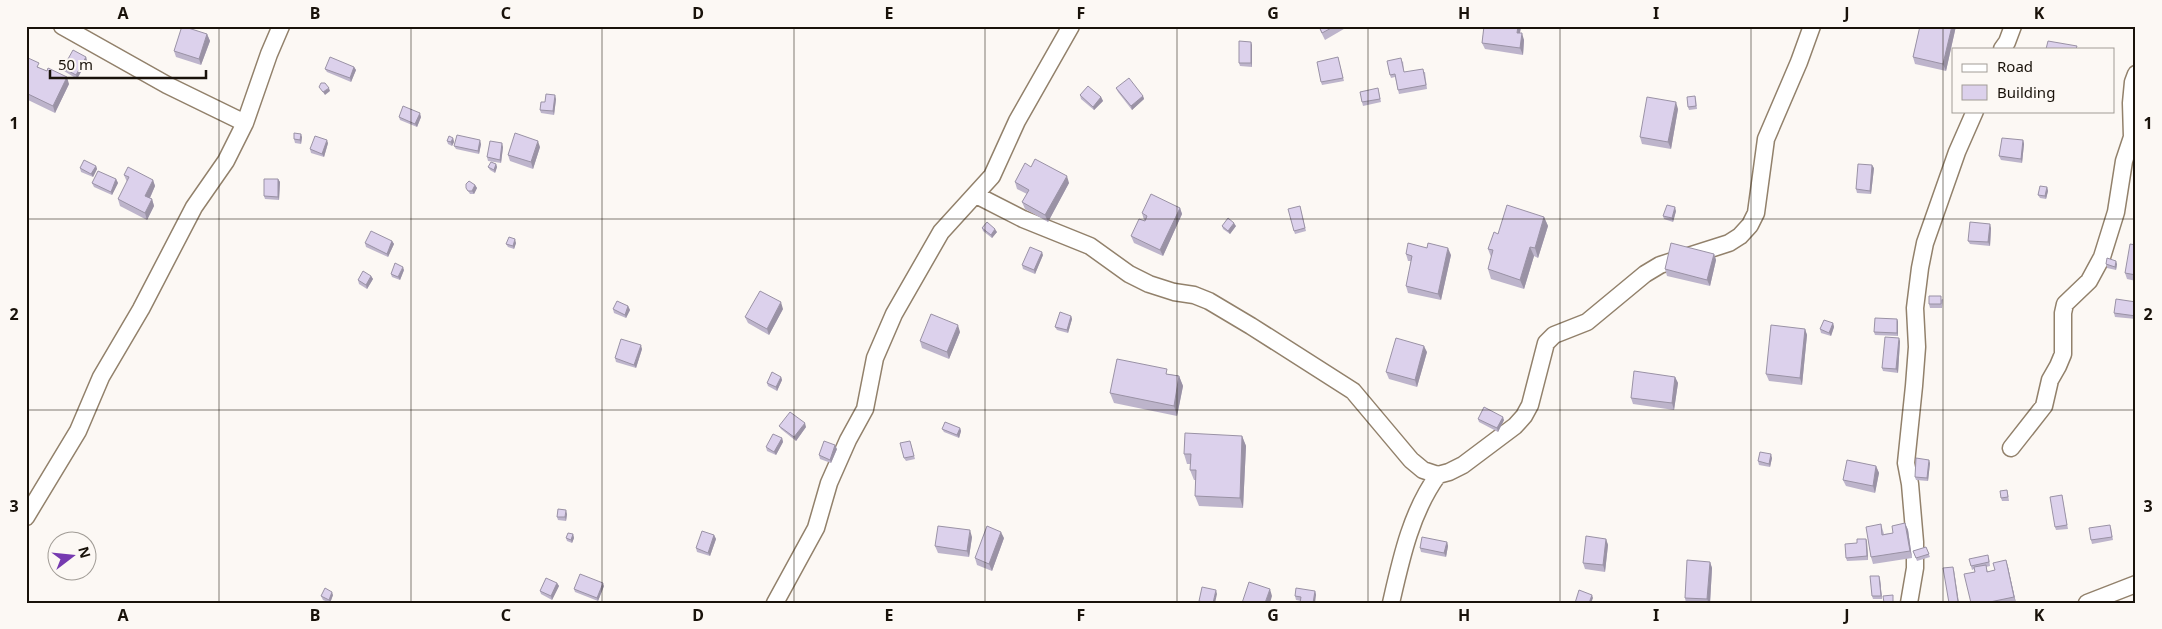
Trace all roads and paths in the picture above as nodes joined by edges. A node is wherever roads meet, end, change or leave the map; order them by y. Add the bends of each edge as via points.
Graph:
1 (62, 26) edge
2 (281, 26) edge
3 (1071, 26) edge
4 (1812, 26) edge
5 (2013, 26) edge
6 (2003, 48) edge
7 (2136, 74) edge
8 (1975, 112) edge
9 (245, 123) junction
10 (976, 195) junction
11 (2011, 448) dead end
12 (1438, 475) junction
13 (26, 517) edge
14 (2136, 584) edge
15 (775, 603) edge
16 (1391, 603) edge
17 (1909, 603) edge
18 (2087, 603) edge

1 - 9 street via 167,85
2 - 9 street
3 - 10 street via 992,176
4 - 12 street via 1766,139 1756,213 1750,224 1729,243 1660,265 1587,322 1554,335 1546,343 1530,405 1524,416 1463,466
5 - 6 street
7 - 11 street via 2131,103 2132,138 2124,161 2116,212 2102,257 2089,281 2065,304 2063,354 2050,380 2044,406
8 - 17 street via 1925,243 1920,268 1915,308 1917,347 1906,462 1915,542 1915,568
9 - 13 street via 101,377 78,431
10 - 12 street via 1023,219 1090,246 1149,284 1209,301 1251,326 1353,392 1411,460 1423,470
10 - 15 street via 941,232 894,314 876,358 865,409 829,483 816,528
12 - 16 street via 1425,493 1401,558
14 - 18 street

